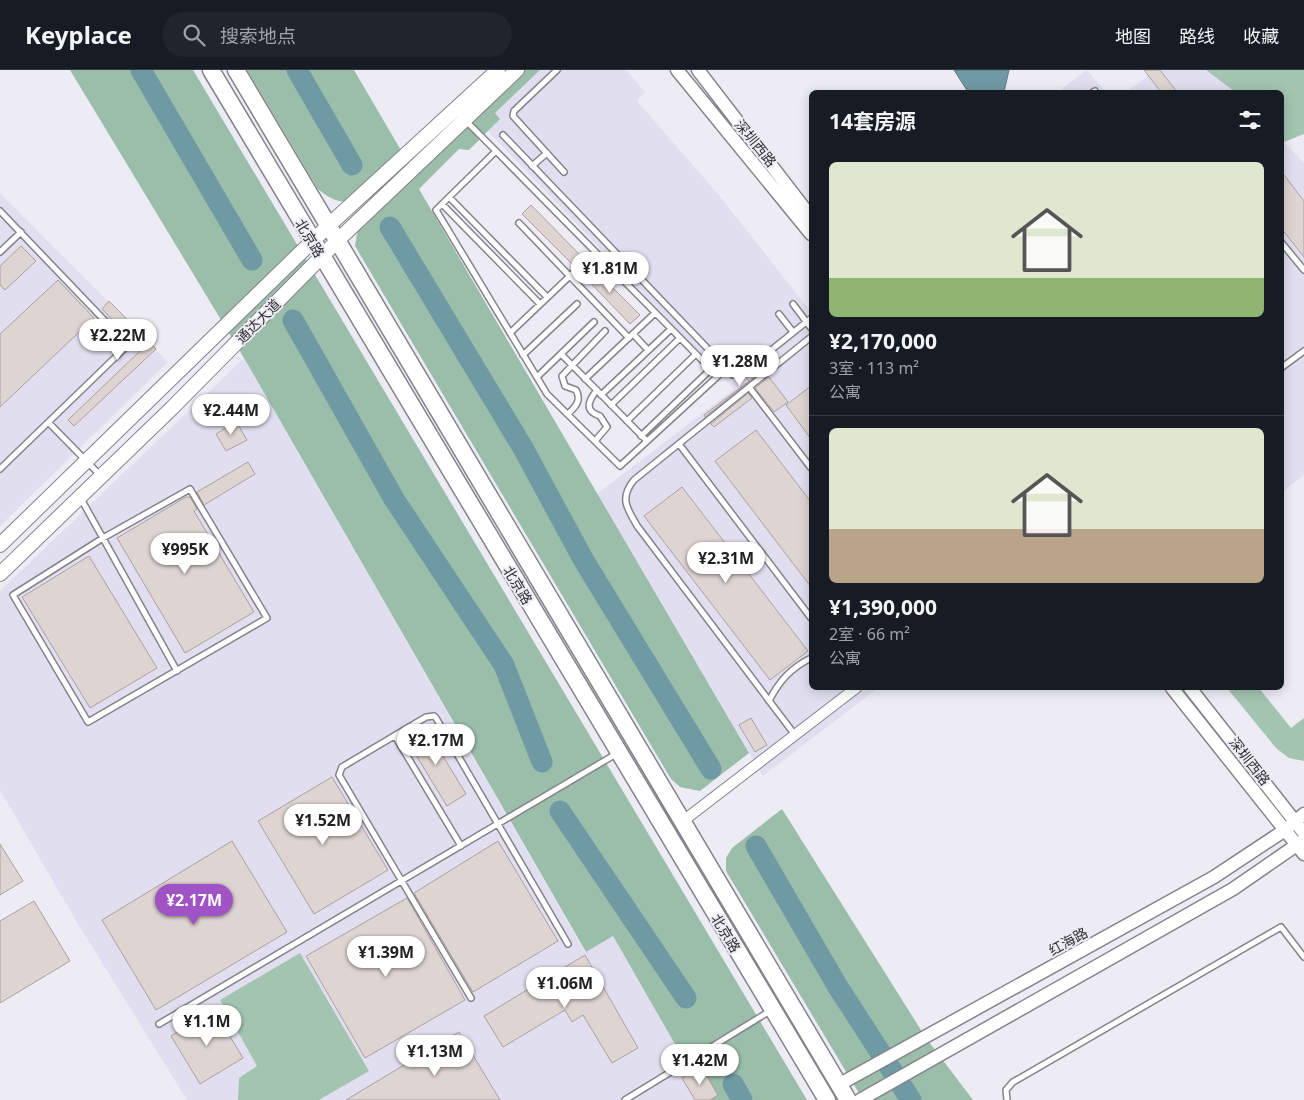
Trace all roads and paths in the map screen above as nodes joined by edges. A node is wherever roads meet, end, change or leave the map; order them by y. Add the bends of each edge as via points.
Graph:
1 (211, 70) edge
2 (236, 70) edge
3 (498, 70) edge
4 (517, 70) edge
5 (557, 70) edge
6 (677, 70) edge
7 (698, 70) edge
8 (460, 115) junction
9 (503, 135) dead end
10 (496, 151) junction
11 (547, 153) junction
12 (532, 166) junction
13 (564, 172) dead end
14 (449, 197) junction
15 (442, 204) junction
16 (0, 211) edge
17 (809, 213) edge
18 (519, 223) dead end
19 (328, 226) junction
20 (21, 232) junction
21 (809, 232) edge
22 (337, 241) junction
23 (313, 242) junction
24 (1284, 246) edge
25 (0, 252) edge
26 (595, 252) junction
27 (322, 257) junction
28 (1304, 270) edge
29 (570, 276) junction
30 (547, 297) junction
31 (540, 304) junction
32 (577, 304) dead end
33 (793, 304) dead end
34 (655, 313) junction
35 (779, 314) dead end
36 (808, 320) joint
37 (594, 322) dead end
38 (671, 329) junction
39 (605, 332) dead end
40 (793, 332) junction
41 (510, 333) junction
42 (631, 336) junction
43 (680, 338) junction
44 (809, 339) edge
45 (648, 350) junction
46 (1304, 351) edge
47 (561, 354) junction
48 (696, 354) junction
49 (523, 355) junction
50 (571, 364) junction
51 (1284, 366) edge
52 (711, 369) junction
53 (537, 377) junction
54 (586, 379) junction
55 (749, 387) junction
56 (597, 390) junction
57 (601, 395) junction
58 (611, 405) junction
59 (568, 414) junction
60 (627, 421) junction
61 (49, 423) junction
62 (641, 436) junction
63 (595, 441) junction
64 (647, 441) junction
65 (678, 444) junction
66 (86, 461) junction
67 (809, 465) edge
68 (0, 469) edge
69 (101, 476) junction
70 (80, 497) junction
71 (103, 538) junction
72 (0, 545) edge
73 (0, 574) edge
74 (809, 615) edge
75 (809, 659) edge
76 (176, 671) junction
77 (853, 690) edge
78 (1174, 690) edge
79 (1192, 690) edge
80 (769, 701) junction
81 (795, 735) junction
82 (395, 736) junction
83 (618, 753) junction
84 (683, 821) junction
85 (1295, 822) edge
86 (498, 824) junction
87 (1304, 833) edge
88 (461, 846) junction
89 (1302, 846) edge
90 (402, 881) junction
91 (568, 944) dead end
92 (1304, 956) edge
93 (471, 998) dead end
94 (773, 1010) junction
95 (159, 1024) dead end
96 (840, 1084) junction
97 (625, 1100) edge
98 (827, 1100) edge
99 (848, 1100) edge
100 (860, 1100) edge
101 (1007, 1100) edge

1 - 23 main road, 北京路
2 - 19 main road, 北京路
3 - 8 main road, 通达大道
4 - 8 main road, 通达大道
5 - 11 lane via 512,116
6 - 21 street, 深圳西路
7 - 17 street, 深圳西路
8 - 10 lane
8 - 19 main road, 通达大道
8 - 22 main road, 通达大道
9 - 12 lane
10 - 14 lane
10 - 26 lane
11 - 12 lane
11 - 13 lane
12 - 40 lane via 733,375 745,371
14 - 15 lane
14 - 30 lane
15 - 31 lane
15 - 41 lane via 436,210
16 - 20 lane
18 - 29 lane
19 - 22 main road, 北京路
19 - 23 main road, 通达大道
20 - 25 lane
20 - 61 lane via 128,346
22 - 27 main road, 通达大道
22 - 84 main road, 北京路
23 - 27 main road, 北京路
23 - 66 main road, 通达大道
24 - 28 lane
26 - 29 lane
26 - 34 lane
27 - 69 main road, 通达大道
27 - 83 main road, 北京路
29 - 30 lane
29 - 42 lane
30 - 31 lane
31 - 41 lane
32 - 49 lane
33 - 36 lane
34 - 38 lane
34 - 42 lane
35 - 40 lane
36 - 40 lane
37 - 47 lane
38 - 43 lane
38 - 45 lane
39 - 50 lane
41 - 49 lane
42 - 45 lane
42 - 54 lane
43 - 48 lane
43 - 58 lane
44 - 55 lane
45 - 57 lane
46 - 51 lane
47 - 50 lane
47 - 53 lane
48 - 52 lane
48 - 60 lane
49 - 53 lane
50 - 54 lane
50 - 59 lane via 562,381 565,386 576,390 579,399
52 - 62 lane
52 - 64 lane via 718,376
53 - 59 lane via 547,394
54 - 56 lane
55 - 65 lane
55 - 67 lane
56 - 57 lane
56 - 63 lane via 588,404 589,409 600,416 607,427
57 - 58 lane
58 - 60 lane
59 - 63 lane
60 - 62 lane
61 - 66 lane
61 - 68 lane
62 - 64 lane
63 - 64 lane via 620,466
65 - 74 lane
65 - 80 lane via 626,489 629,511
66 - 69 lane
66 - 72 main road, 通达大道
69 - 70 main road, 通达大道
70 - 71 lane
70 - 73 main road, 通达大道
71 - 76 lane
71 - 76 lane via 190,489 267,618
71 - 76 lane via 13,595 88,722
75 - 80 lane via 776,685
77 - 81 street
78 - 85 street, 深圳西路
79 - 85 street, 深圳西路
80 - 81 lane
81 - 84 street
82 - 86 lane via 426,717 434,716
82 - 88 lane
82 - 90 lane via 342,768 339,775
83 - 86 lane
83 - 94 main road, 北京路
84 - 96 main road, 北京路
85 - 87 street, 深圳西路
85 - 89 street, 深圳西路
85 - 96 street, 红海路 via 1214,877
86 - 88 lane
86 - 91 lane
88 - 90 lane
89 - 100 street via 1233,889
90 - 93 lane
90 - 95 lane
92 - 101 lane via 1281,927 1013,1082 1006,1090
94 - 97 lane
94 - 98 main road, 北京路
96 - 99 main road, 北京路

